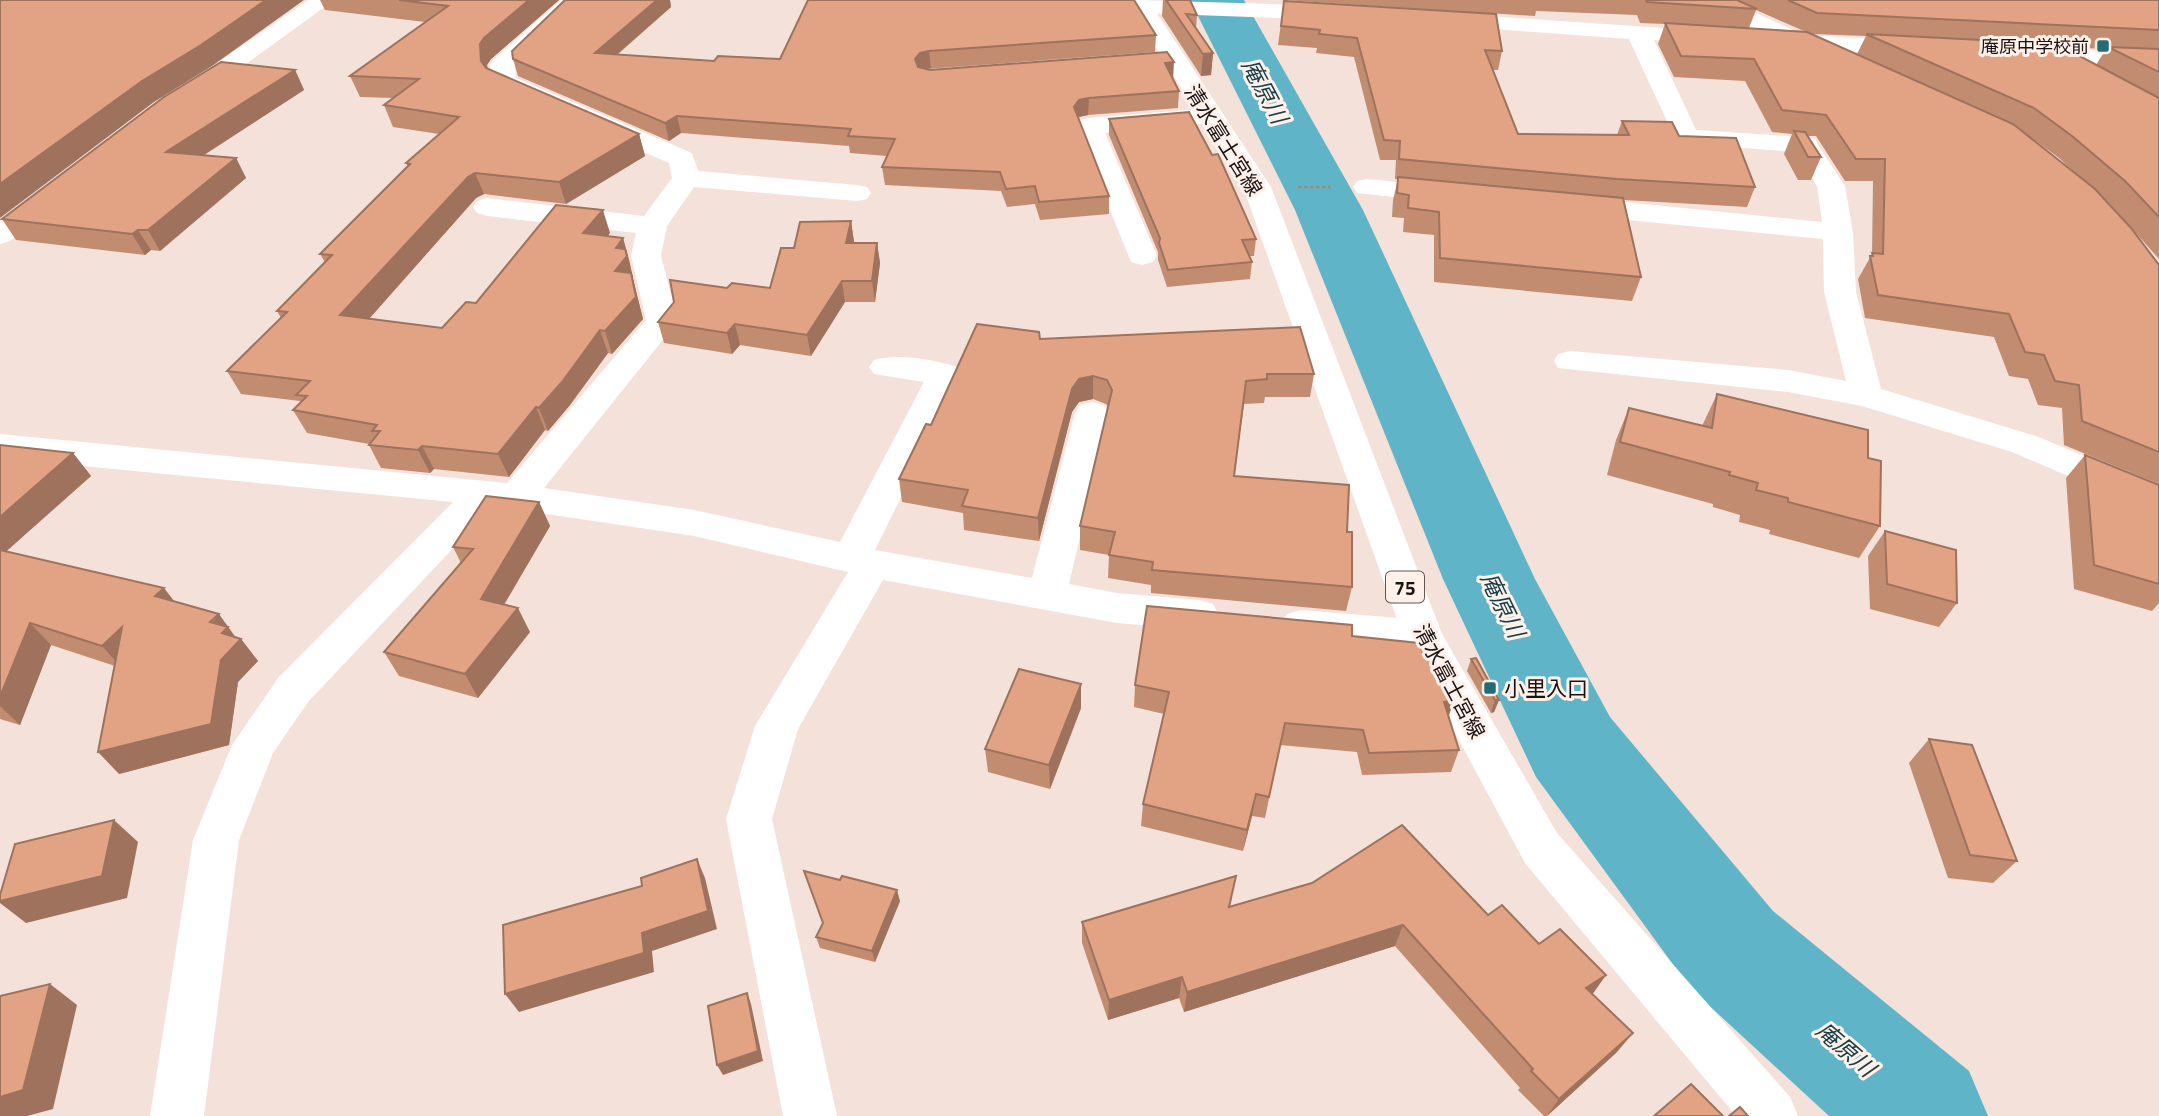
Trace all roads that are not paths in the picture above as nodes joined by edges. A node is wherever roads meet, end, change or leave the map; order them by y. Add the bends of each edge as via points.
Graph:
1 (323, 0) edge
2 (573, 0) edge
3 (1709, 0) edge
4 (1149, 4) edge
5 (1365, 15) edge
6 (1419, 19) edge
7 (1638, 25) junction
8 (1802, 43) junction
9 (1937, 49) edge
10 (2004, 52) edge
11 (2045, 54) junction
12 (2159, 61) edge
13 (1864, 70) edge
14 (2102, 84) edge
15 (175, 102) edge
16 (1210, 116) junction
17 (686, 178) junction
18 (66, 185) edge
19 (1367, 187) road end
20 (857, 193) dead end
21 (1477, 197) edge
22 (1546, 204) edge
23 (487, 207) dead end
24 (652, 226) junction
25 (1838, 233) junction
26 (0, 236) edge
27 (1142, 256) dead end
28 (1570, 361) dead end
29 (886, 368) dead end
30 (1866, 397) junction
31 (1092, 413) dead end
32 (0, 446) edge
33 (500, 495) junction
34 (2159, 502) edge
35 (862, 561) junction
36 (1046, 595) junction
37 (1228, 618) edge
38 (1270, 622) edge
39 (1423, 636) junction
40 (177, 1116) edge
41 (810, 1116) edge
42 (1771, 1116) edge

1 - 15 street
2 - 17 street via 502,65 504,82 682,159
3 - 8 street
4 - 5 street
4 - 16 street, 清水富士宮線 / 75 via 1161,61
6 - 7 street
7 - 8 street
7 - 25 street via 1686,137 1805,145 1831,186
8 - 9 street
8 - 13 street
10 - 11 street
11 - 12 street
11 - 14 street
16 - 27 street via 1089,126
16 - 39 street, 清水富士宮線 / 75 via 1257,187
17 - 20 street
17 - 24 street
18 - 26 street
19 - 21 street
22 - 25 street
23 - 24 street
24 - 33 street via 646,256 662,321
25 - 30 street via 1840,292
28 - 30 street via 1788,381
29 - 35 street via 944,374
30 - 34 street via 2024,444
31 - 36 street
32 - 33 street
33 - 35 street via 694,523
33 - 40 street via 293,690 254,746 216,840
35 - 36 street
35 - 41 street via 777,726 749,819
36 - 37 street via 1117,608
38 - 39 street
39 - 42 street, 清水富士宮線 / 75 via 1541,848

